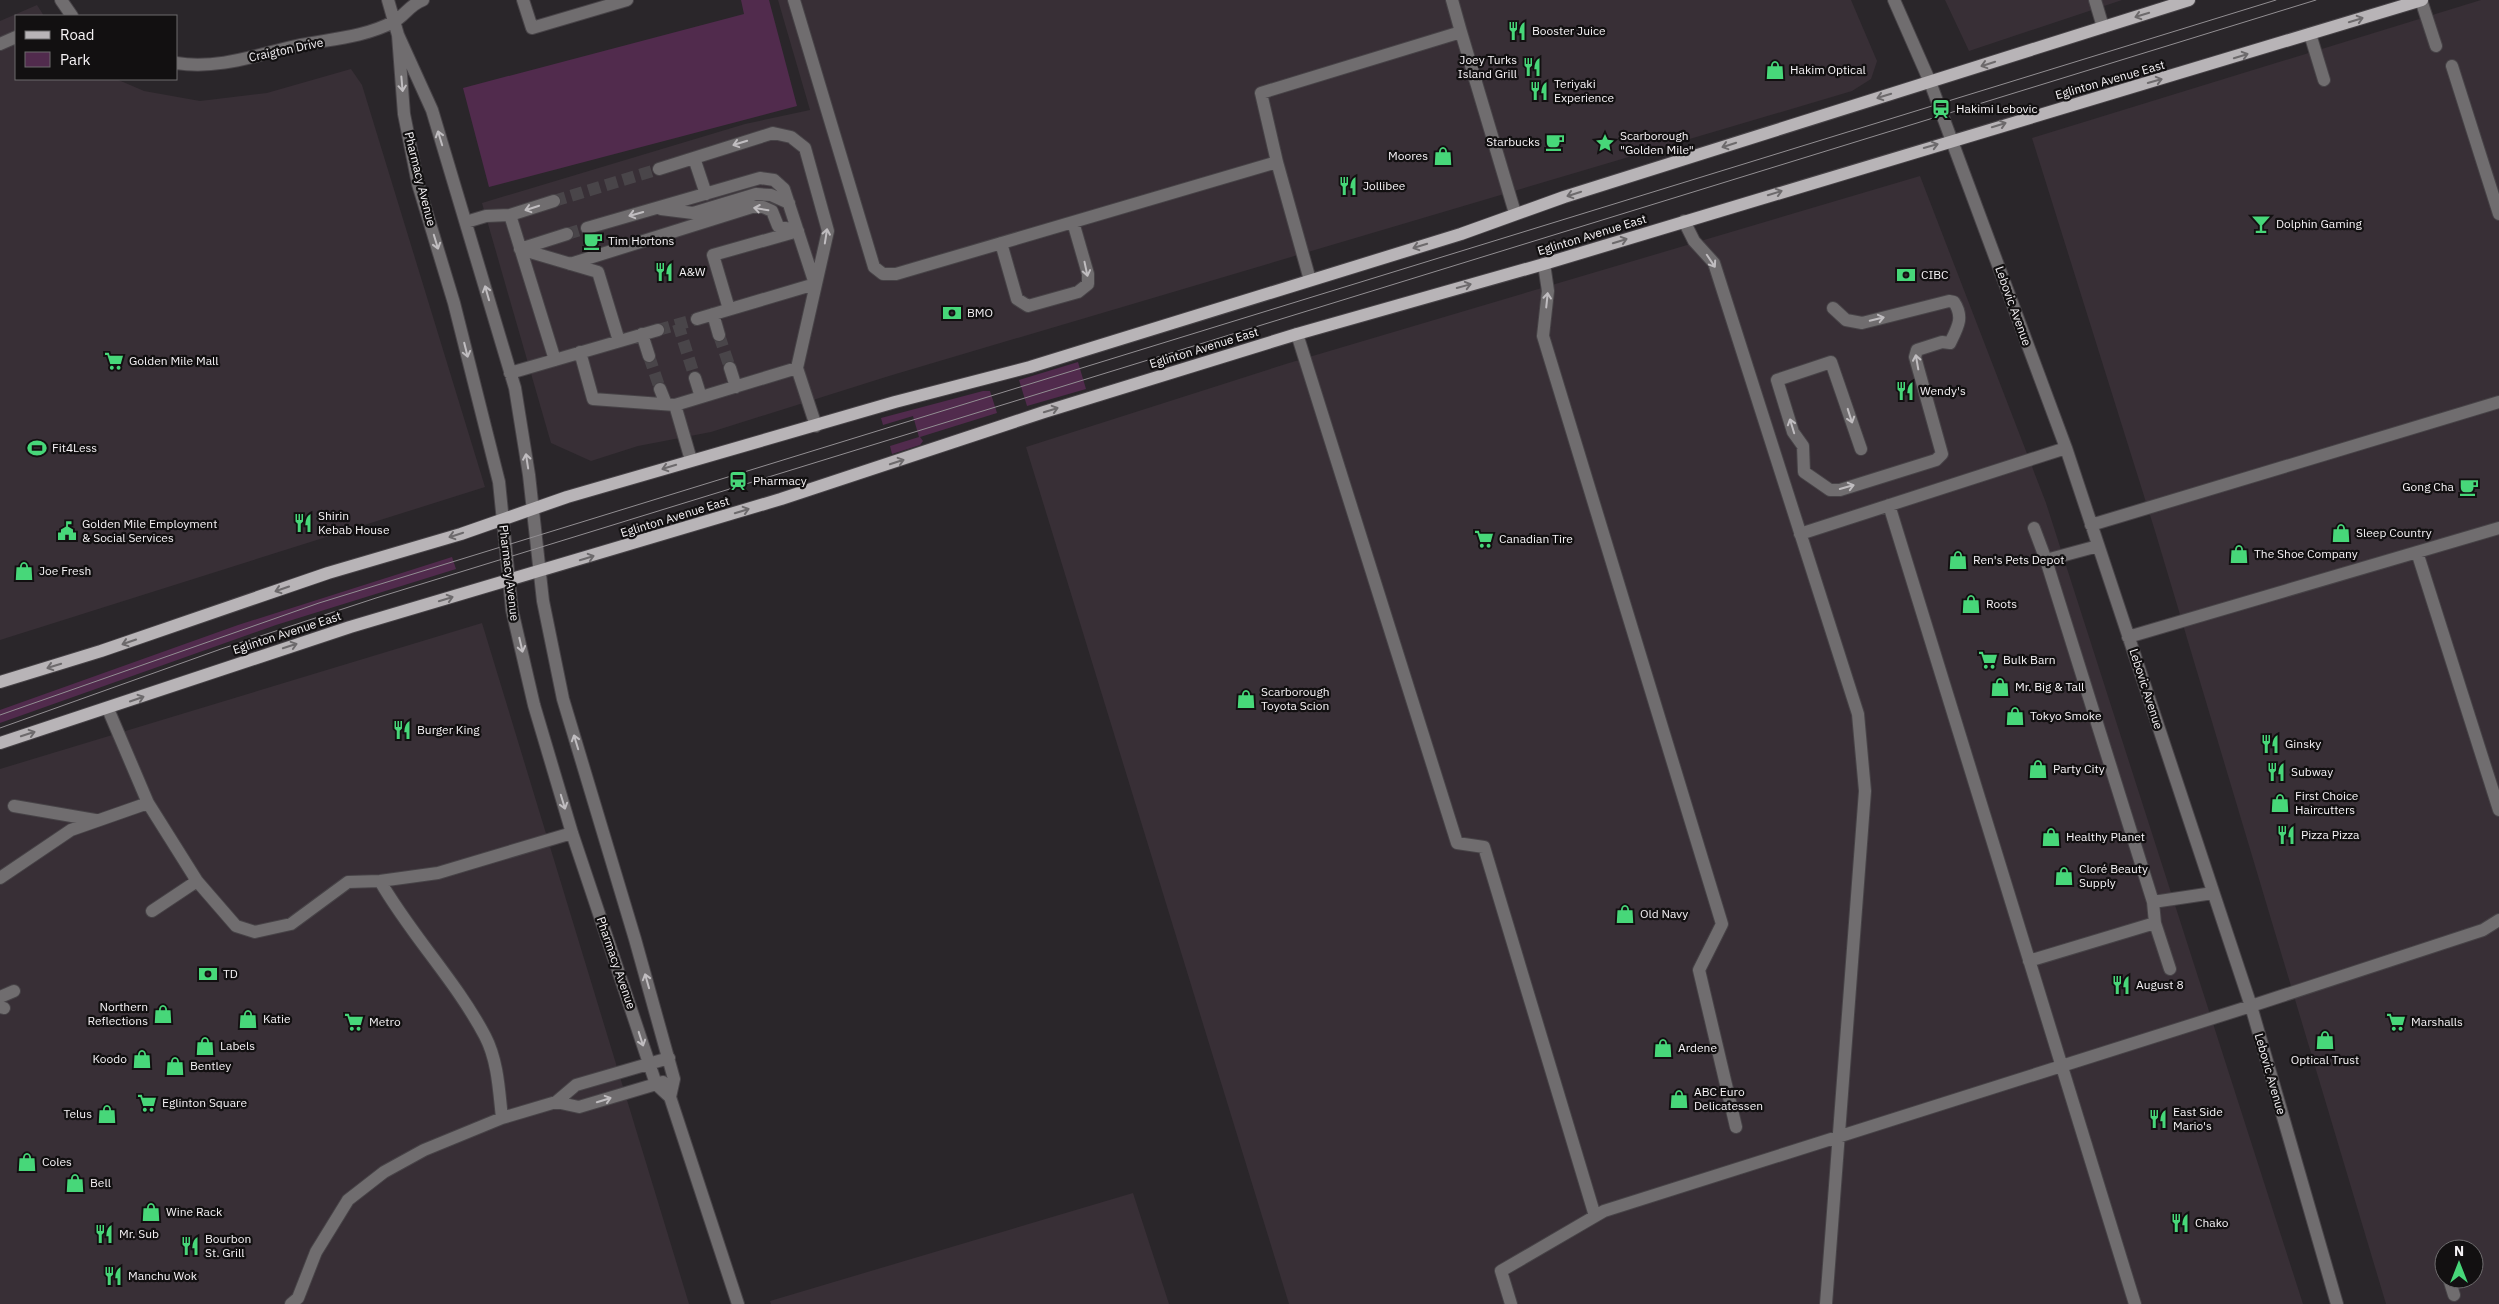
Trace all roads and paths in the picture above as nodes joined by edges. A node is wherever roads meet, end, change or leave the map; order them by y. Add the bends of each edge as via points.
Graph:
1 (61, 0) edge
2 (388, 0) edge
3 (424, 0) edge
4 (523, 0) edge
5 (627, 0) edge
6 (794, 0) edge
7 (1452, 0) edge
8 (1894, 0) edge
9 (2095, 0) edge
10 (2189, 0) edge
11 (2421, 0) edge
12 (68, 15) edge
13 (394, 22) junction
14 (2103, 27) junction
15 (1462, 32) junction
16 (2310, 34) junction
17 (398, 35) junction
18 (15, 37) edge
19 (0, 44) edge
20 (2436, 46) dead end
21 (178, 64) edge
22 (2452, 66) dead end
23 (2324, 80) dead end
24 (1930, 82) junction
25 (1952, 140) junction
26 (694, 158) junction
27 (1277, 162) junction
28 (659, 169) tunnel mouth
29 (706, 194) junction
30 (554, 201) tunnel mouth
31 (789, 203) junction
32 (658, 208) junction
33 (1515, 213) junction
34 (2499, 214) edge
35 (510, 215) junction
36 (1684, 221) junction
37 (466, 222) junction
38 (1073, 222) junction
39 (588, 228) tunnel mouth
40 (798, 231) junction
41 (567, 234) tunnel mouth
42 (1001, 243) junction
43 (520, 249) junction
44 (570, 264) junction
45 (1544, 264) junction
46 (1310, 280) junction
47 (815, 284) junction
48 (1833, 308) dead end
49 (730, 309) junction
50 (713, 314) junction
51 (697, 319) tunnel mouth
52 (658, 330) tunnel mouth
53 (642, 334) junction
54 (1297, 334) junction
55 (719, 335) tunnel mouth
56 (619, 341) junction
57 (580, 352) junction
58 (649, 356) tunnel mouth
59 (555, 360) junction
60 (730, 368) tunnel mouth
61 (796, 368) junction
62 (510, 373) junction
63 (695, 378) tunnel mouth
64 (736, 387) junction
65 (660, 389) tunnel mouth
66 (701, 397) junction
67 (2499, 402) edge
68 (670, 404) junction
69 (816, 426) junction
70 (2066, 448) junction
71 (1861, 449) dead end
72 (691, 460) junction
73 (1889, 505) junction
74 (533, 509) junction
75 (503, 519) junction
76 (2091, 525) junction
77 (2034, 528) dead end
78 (2499, 528) edge
79 (1800, 534) junction
80 (2098, 546) junction
81 (2417, 552) junction
82 (2046, 560) junction
83 (540, 572) junction
84 (509, 580) junction
85 (2128, 637) junction
86 (0, 682) edge
87 (108, 709) junction
88 (0, 743) edge
89 (148, 803) junction
90 (14, 806) dead end
91 (2499, 810) edge
92 (98, 820) junction
93 (572, 833) junction
94 (0, 878) edge
95 (197, 880) junction
96 (380, 881) junction
97 (2213, 893) junction
98 (2153, 902) junction
99 (152, 911) dead end
100 (2499, 920) edge
101 (2155, 923) junction
102 (2029, 961) junction
103 (2170, 969) dead end
104 (14, 991) dead end
105 (1, 1004) edge
106 (2251, 1006) junction
107 (669, 1058) junction
108 (649, 1063) junction
109 (2062, 1065) junction
110 (674, 1079) junction
111 (656, 1084) junction
112 (670, 1097) junction
113 (556, 1102) junction
114 (502, 1118) junction
115 (1736, 1127) dead end
116 (1838, 1136) junction
117 (1595, 1216) junction
118 (2452, 1289) edge
119 (2454, 1295) dead end
120 (291, 1304) edge
121 (738, 1304) edge
122 (1511, 1304) edge
123 (1826, 1304) edge
124 (2135, 1304) edge
125 (2337, 1304) edge

1 - 12 street
2 - 13 street, Pharmacy Avenue
3 - 13 street via 413,4
4 - 5 street via 532,28
6 - 42 street via 874,267 883,274 896,274
7 - 15 street
8 - 24 street, Lebovic Avenue
9 - 14 street
10 -> 14 main road
16 -> 11 main road, Eglinton Avenue East
11 - 20 street
13 - 17 street, Pharmacy Avenue
13 - 21 street, Craigton Drive via 347,38 301,45 220,65
14 -> 24 main road
15 - 27 street via 1261,93
15 - 33 street
16 - 23 street
25 -> 16 main road, Eglinton Avenue East
37 -> 17 street, Pharmacy Avenue via 432,110
17 -> 75 street, Pharmacy Avenue via 404,114 418,184 454,303 499,482
18 - 19 street
22 - 34 street
24 - 25 street, Lebovic Avenue
24 -> 33 main road
36 -> 25 main road, Eglinton Avenue East
25 - 70 street, Lebovic Avenue
26 - 28 street
26 - 29 street
47 -> 26 street via 828,231 805,148 791,137 773,133
27 - 38 street
27 - 46 street
29 - 31 street via 760,178 774,180 784,189
29 - 32 street
30 -> 35 street
31 - 32 street via 771,195 756,194 693,213
31 - 40 street
32 -> 39 street
33 -> 46 main road via 1461,234
35 - 37 street via 486,216
35 - 43 street
45 -> 36 main road, Eglinton Avenue East
36 -> 79 street via 1694,241 1714,263
62 -> 37 street, Pharmacy Avenue
38 - 42 street
38 -> 42 street via 1088,274 1088,284 1078,292 1028,306 1018,299
40 -> 44 street via 778,226 772,211 752,207
40 - 47 street
40 - 49 street via 713,255
41 - 43 street
43 - 44 street
43 - 59 street
44 - 56 street via 598,272
54 -> 45 main road, Eglinton Avenue East
115 -> 45 street via 1699,970 1722,924 1543,336 1548,291
46 - 69 main road via 1004,375
47 - 49 street
47 - 61 street
48 -> 71 street via 1846,320 1862,323 1954,302 1960,310 1960,323 1950,342 1917,350 1915,357 1942,454 1936,460 1840,490 1830,490 1804,472 1802,446 1793,432 1777,380 1831,362
49 - 50 street
50 - 51 street
50 - 55 street
52 - 53 street
53 - 56 street
53 - 58 street
83 -> 54 main road, Eglinton Avenue East via 781,499 1044,412
54 - 117 street via 1457,843 1484,847
56 - 57 street
57 - 59 street
57 - 68 street via 593,399
59 - 62 street
60 - 64 street
61 - 64 street
61 - 69 street
74 -> 62 street, Pharmacy Avenue
63 - 66 street
64 - 66 street
65 - 68 street
66 - 68 street
67 - 76 street
68 - 72 street
69 - 72 main road via 716,456
70 - 73 street
70 - 76 street, Lebovic Avenue
72 -> 74 main road
73 - 79 street
73 - 102 street
74 - 75 main road
74 - 83 street, Pharmacy Avenue
75 - 84 street, Pharmacy Avenue
75 -> 86 main road via 328,573
76 - 80 street, Lebovic Avenue
77 - 82 street
78 - 81 street
79 - 116 street via 1858,714 1865,791
80 - 82 street
80 - 85 street, Lebovic Avenue
81 - 85 street
81 - 91 street
82 - 98 street
83 - 84 main road, Eglinton Avenue East
107 -> 83 street, Pharmacy Avenue via 563,700
87 -> 84 main road, Eglinton Avenue East via 312,639
84 -> 93 street, Pharmacy Avenue via 512,610 534,705
85 - 97 street, Lebovic Avenue
88 -> 87 main road, Eglinton Avenue East
87 - 89 street
89 - 92 street
89 - 95 street
90 - 92 street
92 - 94 street via 71,830
93 - 96 street via 438,873
93 -> 108 street, Pharmacy Avenue
95 - 96 street via 236,926 255,932 291,924 348,882
95 - 99 street
96 - 114 street via 397,911 486,1037 496,1066
97 - 98 street
97 - 106 street, Lebovic Avenue
98 - 101 street
100 - 106 street via 2483,930
101 - 102 street
101 - 103 street
102 - 109 street
104 - 105 street
106 - 109 street
106 - 125 street, Lebovic Avenue
107 - 108 street
107 - 110 street, Pharmacy Avenue
108 - 111 street, Pharmacy Avenue
108 - 113 street via 576,1085
109 - 116 street
109 - 124 street
110 - 111 street
110 - 112 street, Pharmacy Avenue
111 - 112 street, Pharmacy Avenue
113 -> 111 street via 579,1107
112 - 121 street, Pharmacy Avenue
113 - 114 street
114 - 120 street via 424,1150 384,1172 348,1200 316,1252 298,1298
116 - 117 street
116 - 123 street
117 - 122 street via 1501,1271
118 - 119 street

